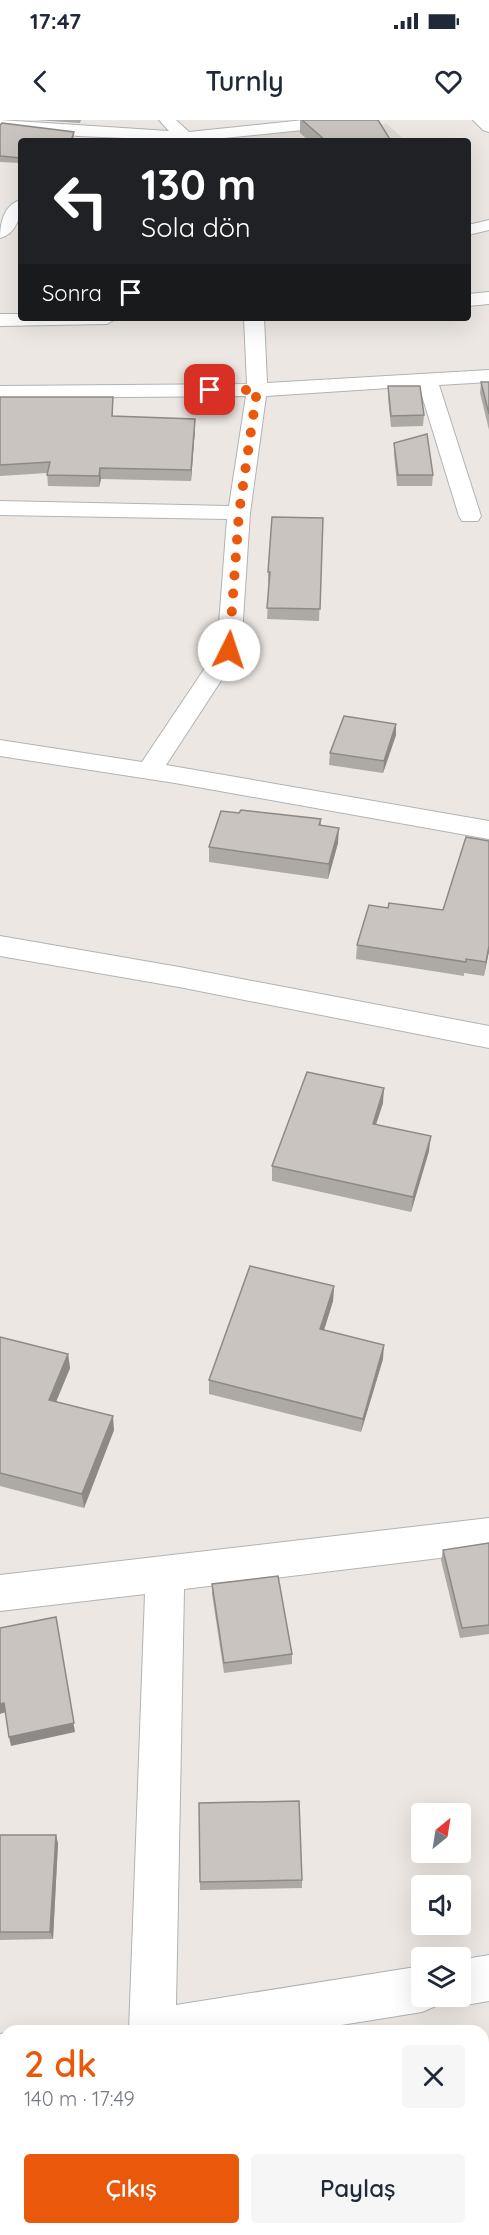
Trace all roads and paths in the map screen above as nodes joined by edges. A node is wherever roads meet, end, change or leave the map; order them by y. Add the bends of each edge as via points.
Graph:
1 (167, 120) edge
2 (352, 120) edge
3 (481, 120) edge
4 (0, 121) edge
5 (489, 127) edge
6 (74, 136) edge
7 (149, 138) edge
8 (185, 138) edge
9 (195, 138) edge
10 (18, 209) edge
11 (489, 225) edge
12 (471, 229) edge
13 (0, 233) edge
14 (0, 241) edge
15 (18, 242) edge
16 (489, 298) edge
17 (471, 300) edge
18 (0, 320) edge
19 (18, 320) edge
20 (254, 321) edge
21 (489, 376) edge
22 (427, 379) junction
23 (257, 390) junction
24 (0, 392) edge
25 (0, 508) edge
26 (239, 513) junction
27 (470, 516) dead end
28 (0, 748) edge
29 (149, 771) junction
30 (489, 830) edge
31 (0, 946) edge
32 (489, 1037) edge
33 (489, 1535) edge
34 (165, 1572) junction
35 (0, 1593) edge
36 (489, 1978) edge
37 (471, 1981) edge
38 (411, 1991) edge
39 (152, 2025) edge
40 (198, 2025) edge

1 - 8 street
2 - 9 street
3 - 5 street
4 - 6 street
6 - 7 street
10 - 13 street
11 - 12 street
14 - 15 street
16 - 17 street
18 - 19 street
20 - 23 street
21 - 22 street
22 - 23 street
22 - 27 street
23 - 24 street
23 - 26 street
25 - 26 street
26 - 29 street via 229,650
28 - 29 street
29 - 30 street
31 - 32 street
33 - 34 street
34 - 35 street
34 - 39 street
36 - 37 street
38 - 40 street

